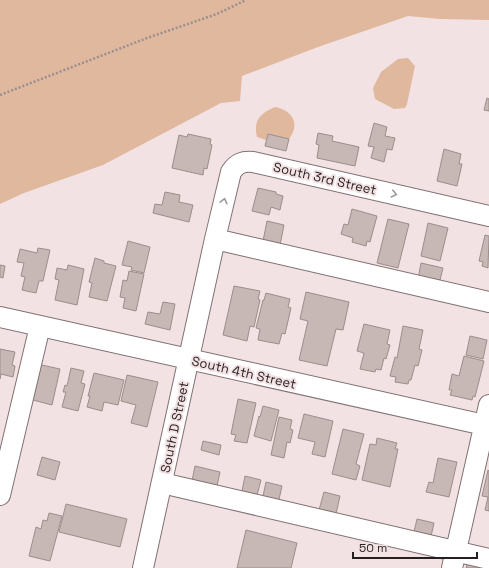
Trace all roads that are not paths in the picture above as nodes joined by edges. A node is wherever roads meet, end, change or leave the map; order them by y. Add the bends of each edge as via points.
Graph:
1 (489, 216) edge
2 (215, 239) junction
3 (489, 302) edge
4 (0, 317) edge
5 (40, 326) junction
6 (189, 360) junction
7 (489, 405) edge
8 (487, 426) edge
9 (5, 447) edge
10 (162, 483) junction
11 (0, 495) edge
12 (454, 559) edge
13 (489, 559) edge
14 (143, 568) edge

2 -> 1 street, South 3rd Street via 231,172 234,167 246,162
2 - 3 street
2 - 6 street, South D Street
4 - 5 street, South 4th Street
5 - 6 street, South 4th Street
5 - 9 street
6 - 8 street, South 4th Street
6 - 10 street, South D Street
7 - 8 street
8 - 12 street
9 - 11 street
10 - 12 street
10 - 14 street, South D Street
12 - 13 street

